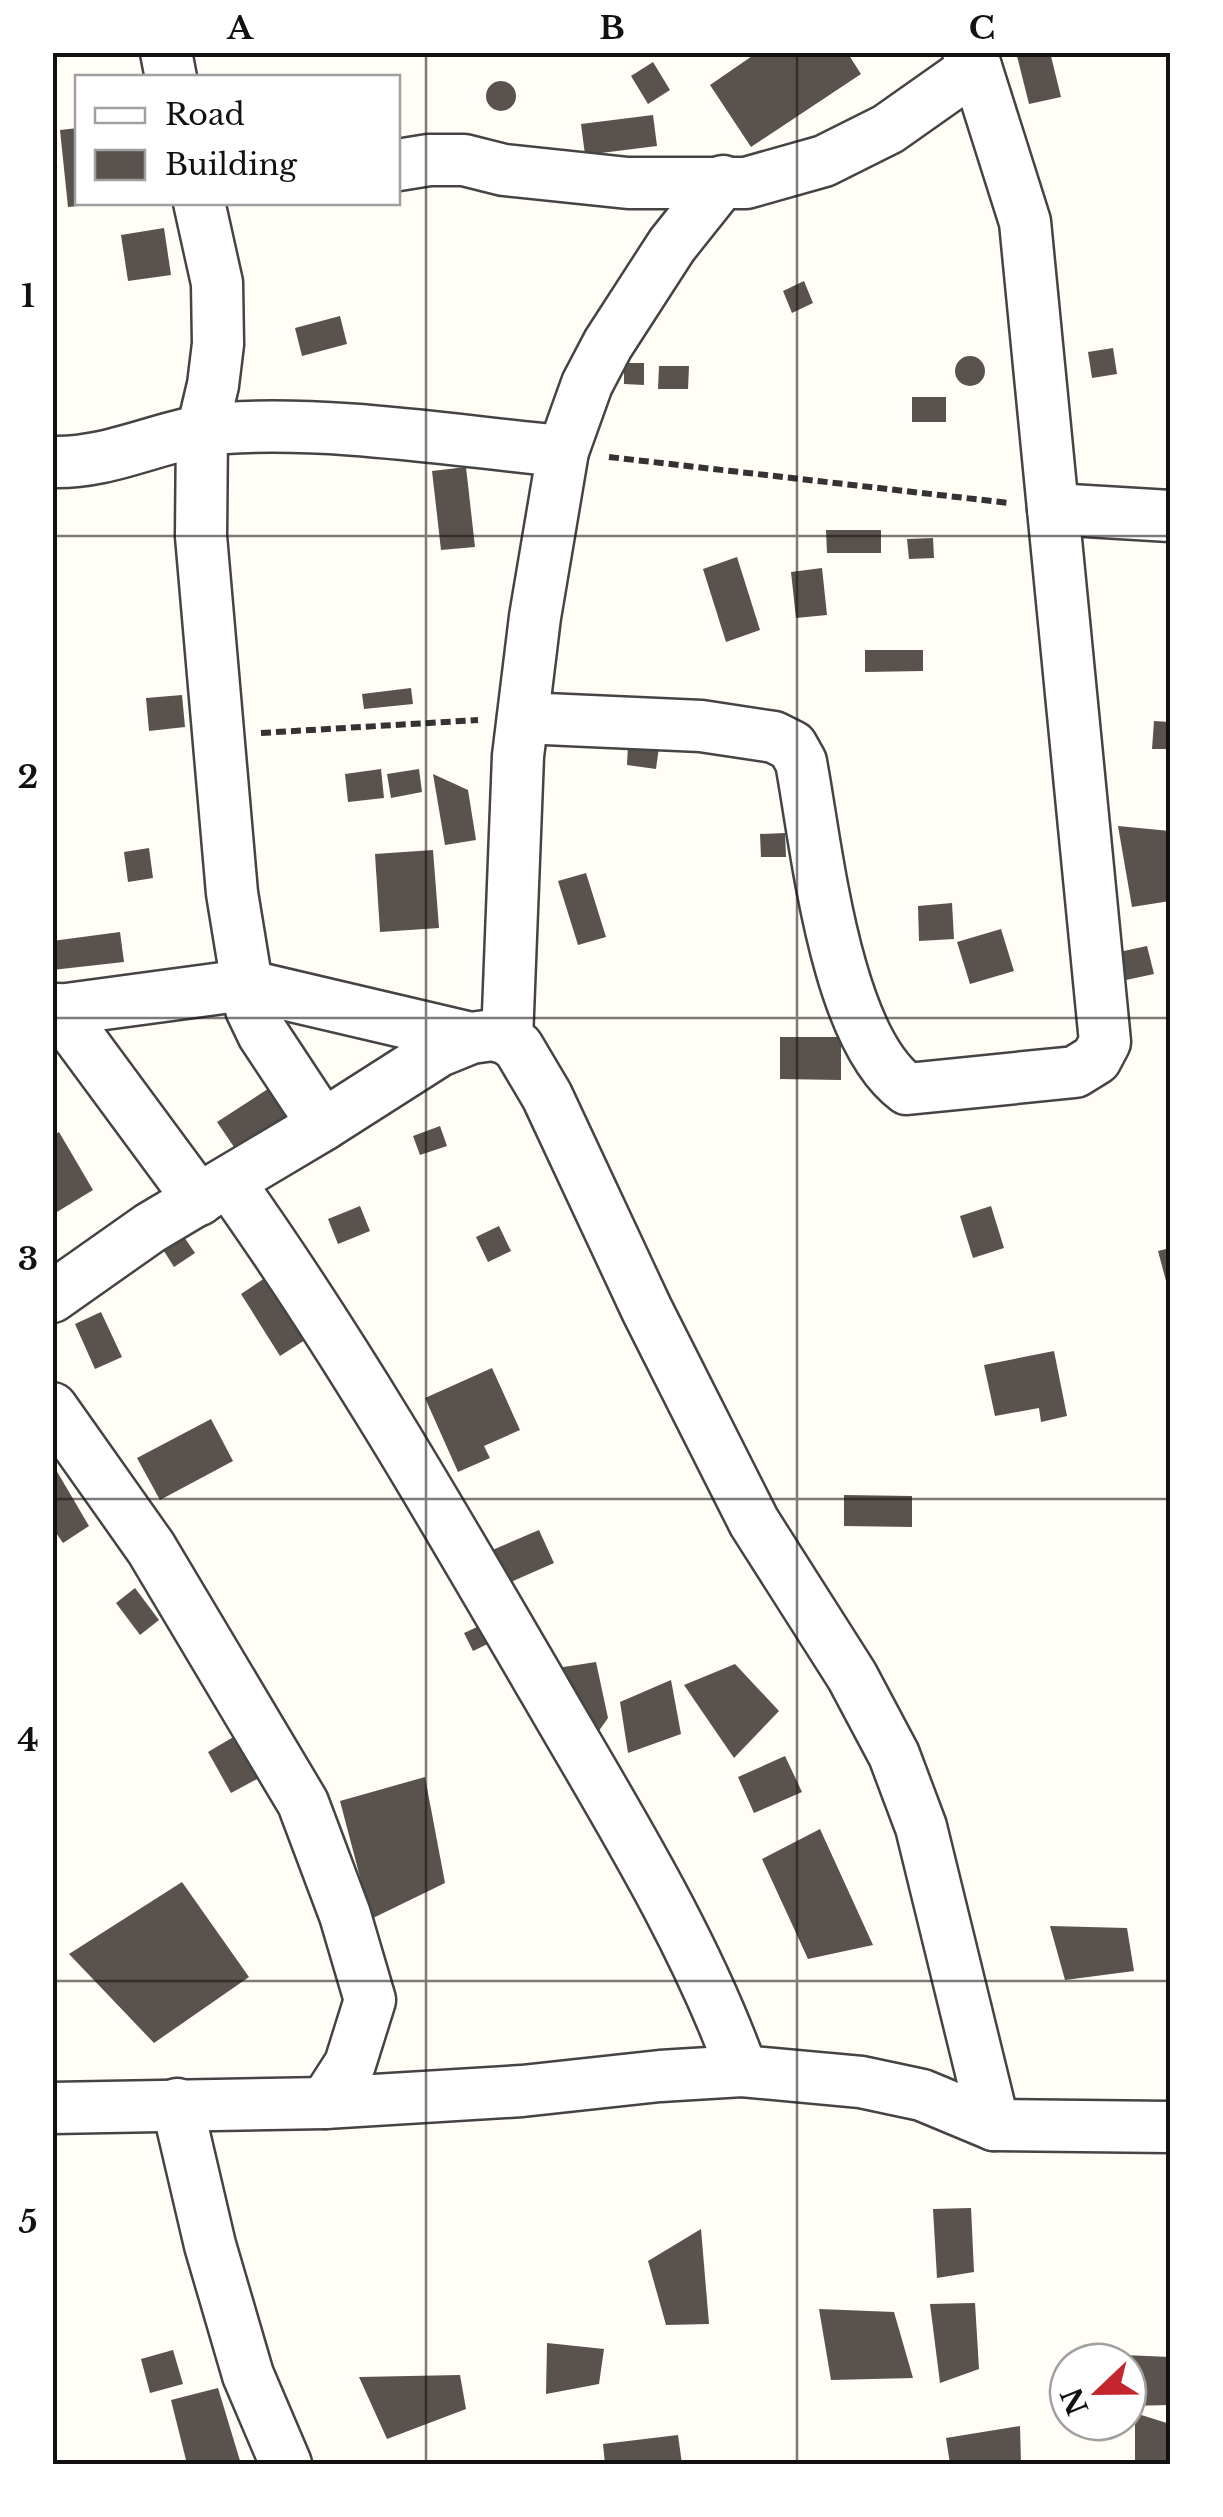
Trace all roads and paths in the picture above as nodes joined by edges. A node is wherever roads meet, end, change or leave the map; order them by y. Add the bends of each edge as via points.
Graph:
1 (972, 60) edge
2 (400, 165) edge
3 (723, 181) junction
4 (200, 205) edge
5 (202, 431) junction
6 (563, 452) junction
7 (52, 462) edge
8 (1053, 508) junction
9 (1170, 516) edge
10 (523, 718) junction
11 (220, 735) junction
12 (246, 985) junction
13 (55, 1010) edge
14 (489, 1038) junction
15 (324, 1125) junction
16 (214, 1191) junction
17 (52, 1298) edge
18 (52, 1408) edge
19 (742, 2071) junction
20 (325, 2103) junction
21 (176, 2104) junction
22 (52, 2108) edge
23 (994, 2125) junction
24 (1170, 2127) edge
25 (286, 2464) edge

1 - 3 street via 888,129 824,161 746,183
1 - 8 street via 1025,222
2 - 3 street via 464,160 628,183
3 - 6 street via 608,344
4 - 5 street via 218,298 218,344
5 - 6 street via 344,431
5 - 7 street via 102,460
5 - 11 street via 202,536
6 - 8 path
6 - 10 street
8 - 9 street
8 - 10 street via 1105,1042 1096,1059 1075,1072 907,1089 895,1080 856,1012 834,945 801,762 792,746 701,726
10 - 11 path
10 - 14 street
11 - 12 street
12 - 13 street
12 - 14 street
12 - 15 street via 263,1034
13 - 16 street
14 - 15 street via 438,1051
14 - 23 street via 526,1058 754,1522 894,1755 922,1827
15 - 16 street
16 - 17 street
16 - 19 street via 378,1408 600,1786 688,1950
18 - 20 street via 151,1548 303,1804 370,2000 350,2064
19 - 20 street
19 - 23 street via 922,2094
20 - 21 street
21 - 22 street
21 - 25 street via 248,2375
23 - 24 street

